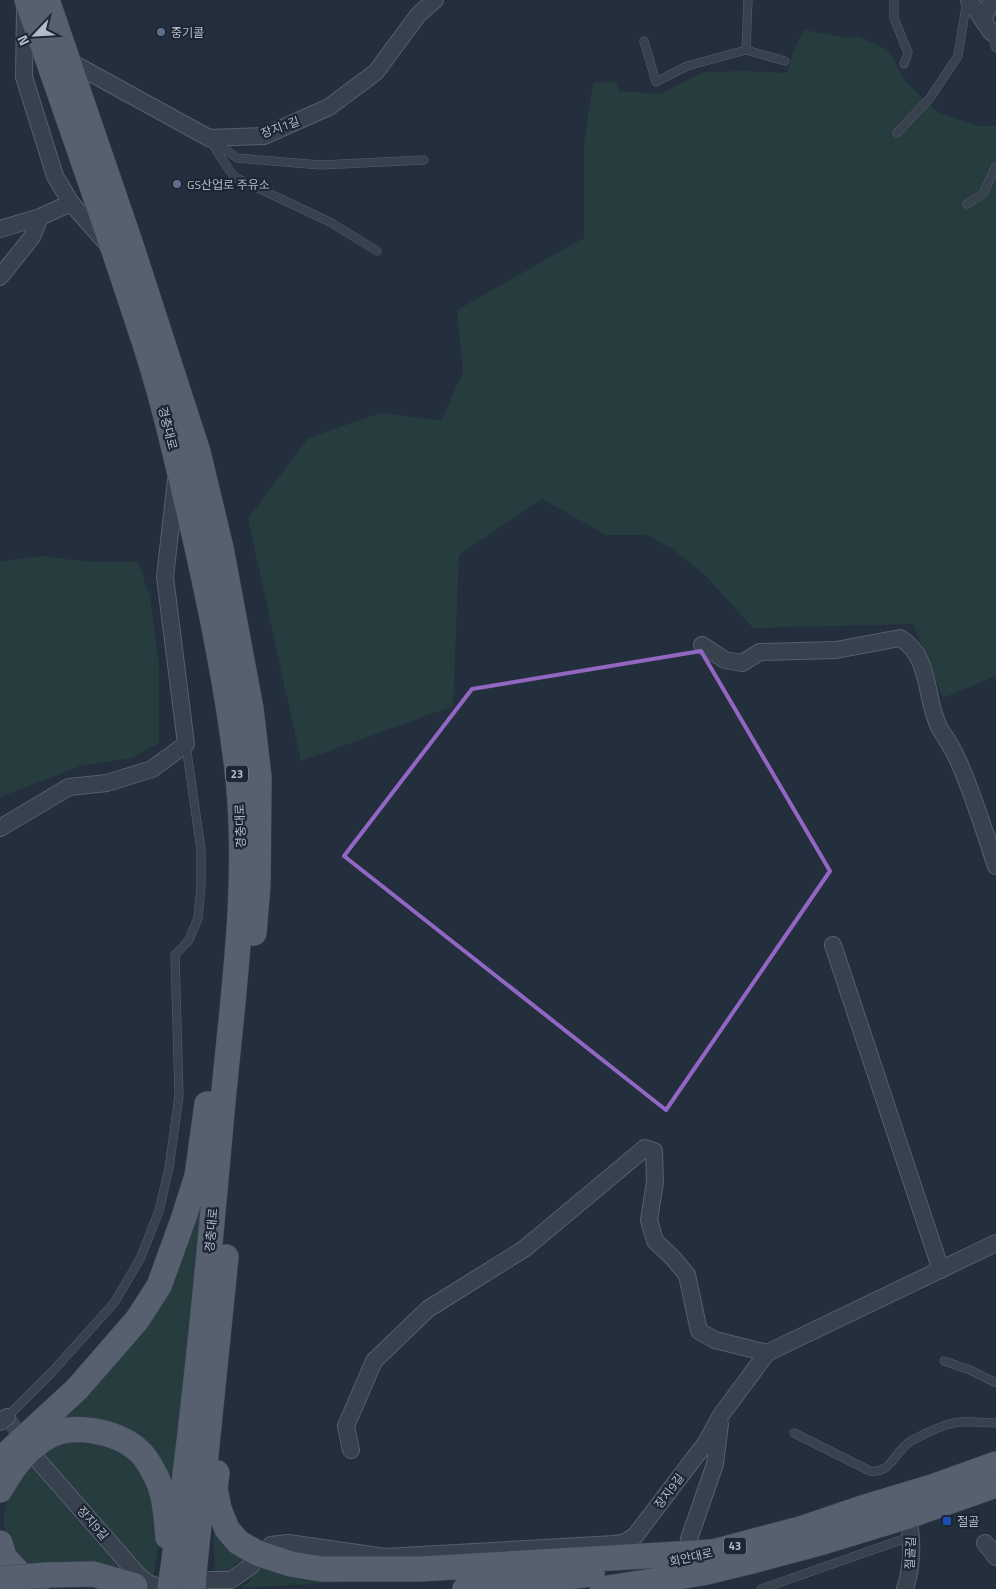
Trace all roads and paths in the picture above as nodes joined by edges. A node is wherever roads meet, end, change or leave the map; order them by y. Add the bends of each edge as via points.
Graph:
1 (26, 0) edge
2 (47, 0) edge
3 (435, 0) edge
4 (748, 0) edge
5 (894, 0) edge
6 (968, 0) edge
7 (992, 0) edge
8 (990, 29) edge
9 (644, 41) dead end
10 (996, 48) edge
11 (746, 50) junction
12 (67, 60) junction
13 (785, 62) dead end
14 (904, 64) dead end
15 (897, 133) dead end
16 (209, 138) junction
17 (424, 160) dead end
18 (996, 166) edge
19 (72, 203) junction
20 (967, 204) dead end
21 (40, 217) junction
22 (0, 229) edge
23 (113, 251) junction
24 (377, 252) dead end
25 (0, 277) edge
26 (178, 464) junction
27 (702, 645) dead end
28 (186, 744) junction
29 (0, 828) edge
30 (241, 834) junction
31 (996, 866) edge
32 (833, 945) dead end
33 (996, 1244) edge
34 (941, 1270) junction
35 (222, 1313) junction
36 (767, 1353) junction
37 (944, 1361) dead end
38 (996, 1383) edge
39 (721, 1415) junction
40 (3, 1419) edge
41 (996, 1423) edge
42 (794, 1433) dead end
43 (351, 1450) dead end
44 (35, 1457) tunnel mouth
45 (0, 1460) edge
46 (996, 1464) edge
47 (996, 1485) edge
48 (0, 1490) edge
49 (910, 1526) junction
50 (690, 1539) dead end
51 (0, 1542) edge
52 (985, 1543) dead end
53 (816, 1544) junction
54 (271, 1546) dead end
55 (713, 1552) junction
56 (996, 1557) edge
57 (251, 1566) dead end
58 (0, 1579) edge
59 (176, 1583) edge
60 (36, 1589) edge
61 (464, 1589) edge
62 (602, 1589) edge
63 (686, 1589) edge
64 (761, 1589) edge
65 (905, 1589) edge

1 - 19 street via 24,78 56,176
1 - 23 main road, 경충대로 / 23
2 - 12 main road, 경충대로 / 23
3 - 16 street, 장지1길 via 418,14 376,72 329,107 264,136
4 - 11 lane
5 - 14 lane via 894,18 908,53
6 - 8 street
6 - 15 lane via 958,56 930,98
7 - 8 street
8 - 10 lane
9 - 11 lane via 656,82 687,66
11 - 13 lane
12 - 16 street
12 - 35 main road, 경충대로 / 23 via 198,452 222,548 251,709 259,777 258,884
16 - 17 lane via 237,158 321,165
16 - 24 lane via 234,177 330,222
18 - 20 lane via 983,194
19 - 21 street
19 - 23 street
21 - 22 street
21 - 25 street via 32,237
23 - 26 main road, 경충대로 / 23 via 141,330
26 - 28 street via 165,577
26 - 30 main road, 경충대로 / 23 via 217,641 238,780
27 - 31 street via 725,660 742,663 760,652 836,650 900,638 909,643 920,659 939,726 962,770
28 - 29 street via 152,769 107,783 69,788
28 - 40 lane via 201,850 201,887 198,918 189,940 175,955 179,1096 160,1211 140,1259 114,1302 52,1372
30 - 45 main road via 197,1176 159,1286 137,1320 77,1389
30 - 59 main road, 경충대로 / 23 via 238,940
32 - 34 street
33 - 34 street, 장지9길
34 - 36 street, 장지9길
35 - 55 main road via 220,1438 215,1488 227,1529 238,1542 258,1553 291,1564 321,1569 410,1569
35 - 59 main road, 경충대로 / 23
36 - 39 street, 장지9길
36 - 43 street via 715,1340 699,1331 687,1275 656,1241 649,1220 655,1182 654,1151 645,1148 524,1249 428,1309 374,1361 346,1426
37 - 38 lane
39 - 50 street via 715,1464
39 - 54 street, 장지9길 via 705,1444 634,1536 625,1542 385,1557 288,1543
41 - 42 lane via 949,1424 909,1442 887,1468 877,1472
44 - 59 street, 장지9길 via 139,1576 148,1583
46 - 55 main road, 회안대로 / 43 via 800,1529
47 - 49 main road, 회안대로 / 43
48 - 59 main road via 21,1457 46,1437 90,1429 119,1439 140,1452 154,1472 165,1505
49 - 53 main road, 회안대로 / 43
49 - 64 lane
49 - 65 street, 절골길 via 912,1561
51 - 60 main road via 4,1557
52 - 56 street
53 - 62 main road, 회안대로 / 43 via 702,1573
53 - 63 main road
55 - 61 main road, 회안대로 / 43 via 641,1567
57 - 59 street via 231,1580
58 - 59 main road, bridge via 93,1574 136,1586

